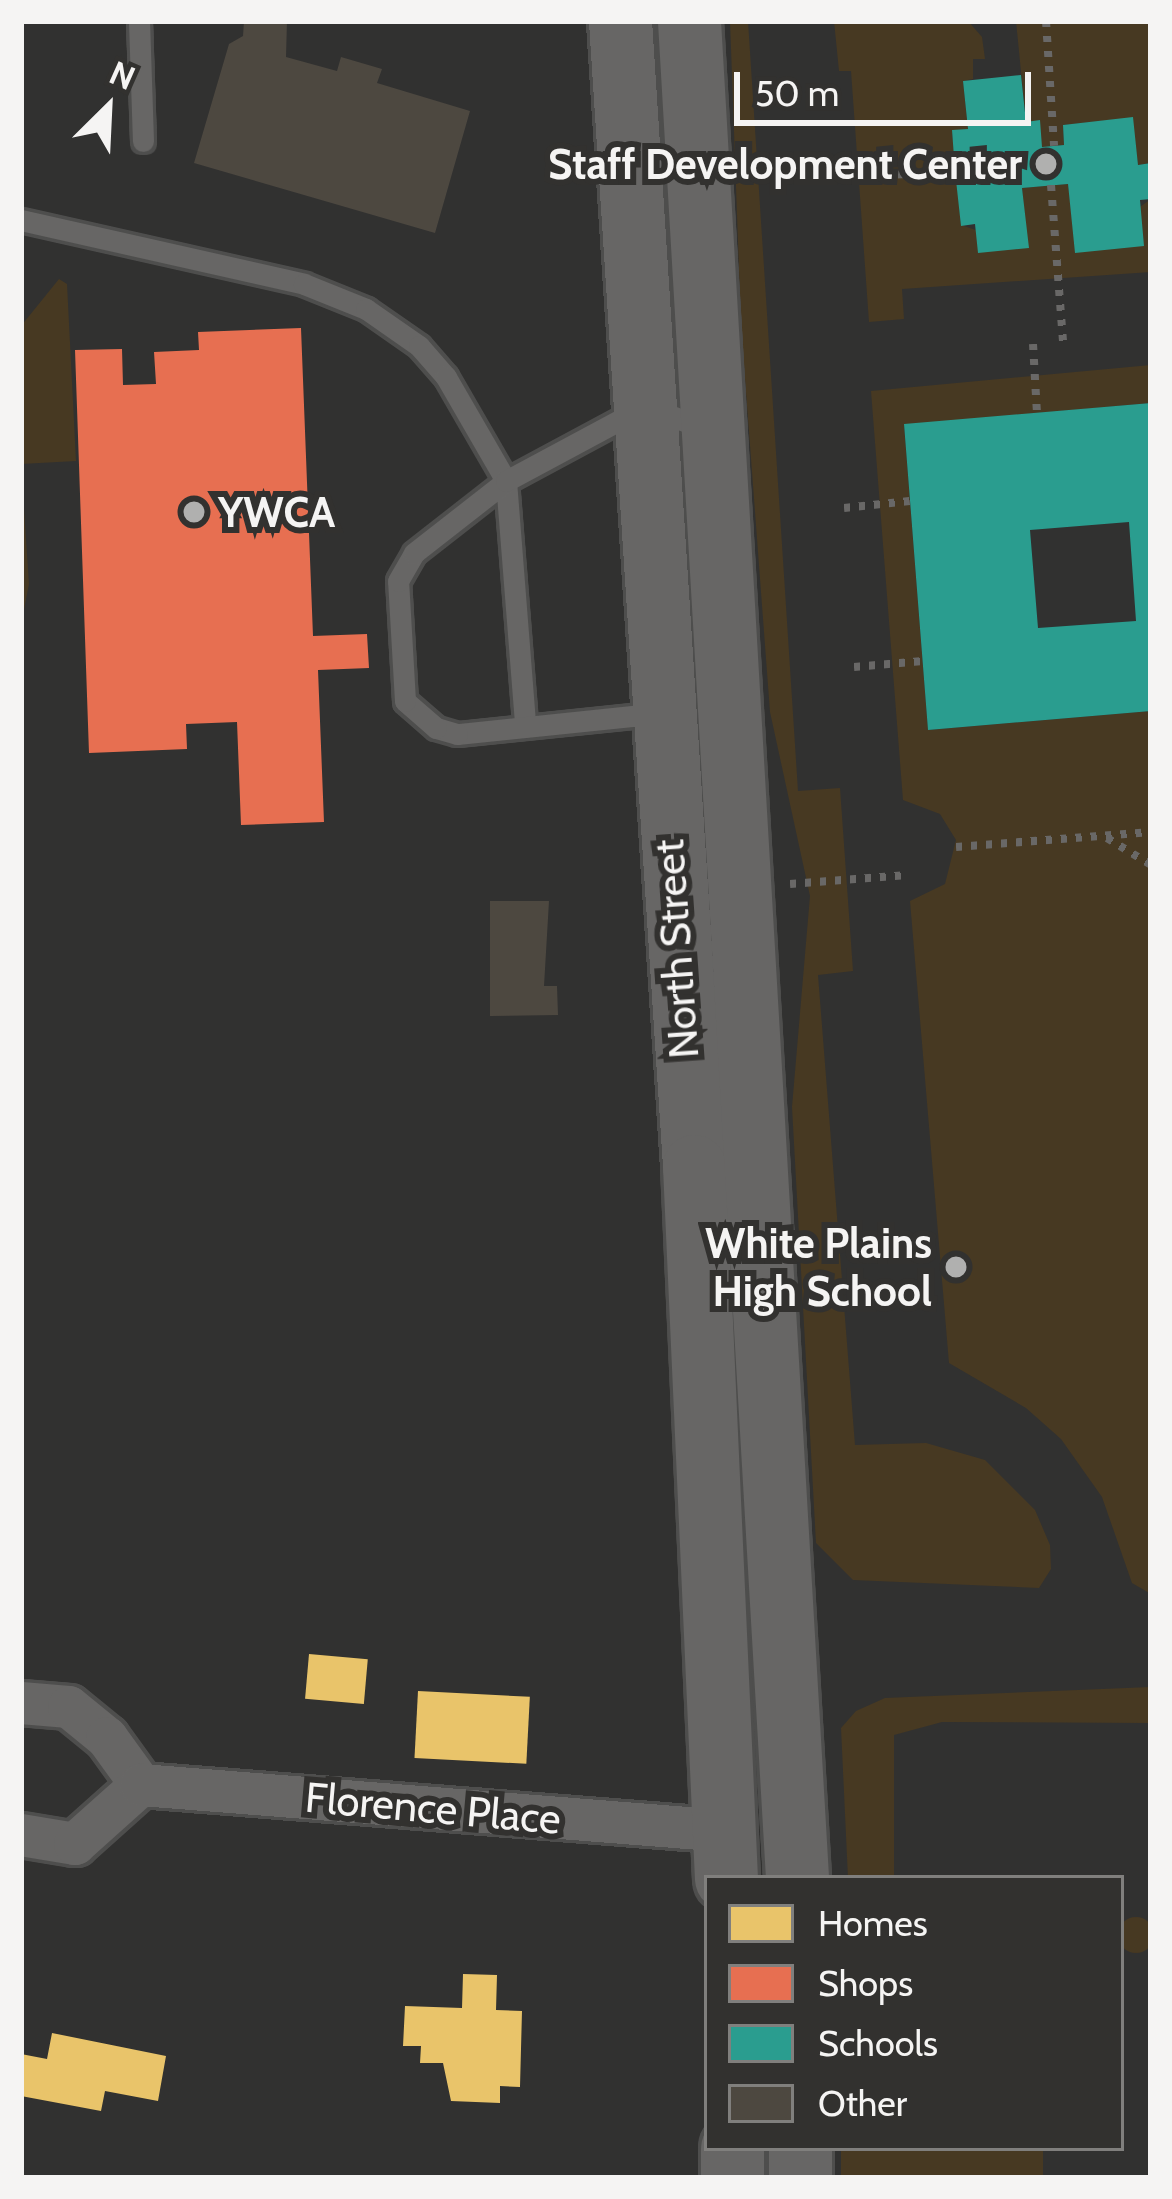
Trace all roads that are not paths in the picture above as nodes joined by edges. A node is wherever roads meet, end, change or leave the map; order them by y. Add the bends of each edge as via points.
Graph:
1 (139, 21) edge
2 (620, 21) edge
3 (689, 21) edge
4 (143, 141) dead end
5 (21, 220) edge
6 (646, 406) junction
7 (711, 431) junction
8 (506, 482) junction
9 (661, 712) junction
10 (525, 725) junction
11 (21, 1703) edge
12 (141, 1785) junction
13 (21, 1835) edge
14 (725, 1854) edge
15 (797, 1875) edge

1 - 4 lane
2 - 6 main road, North Street
3 - 7 main road, North Street
5 - 8 lane via 304,284 391,322 446,376
6 - 7 lane
6 - 8 lane
6 - 9 main road, North Street
7 - 15 main road, North Street
8 - 10 lane
8 - 10 lane via 403,566 405,701 420,718 458,734
9 - 10 lane
9 - 14 main road, North Street via 697,1212
11 - 12 street via 69,1707 107,1738
12 - 13 street via 75,1844
12 - 14 street, Florence Place

